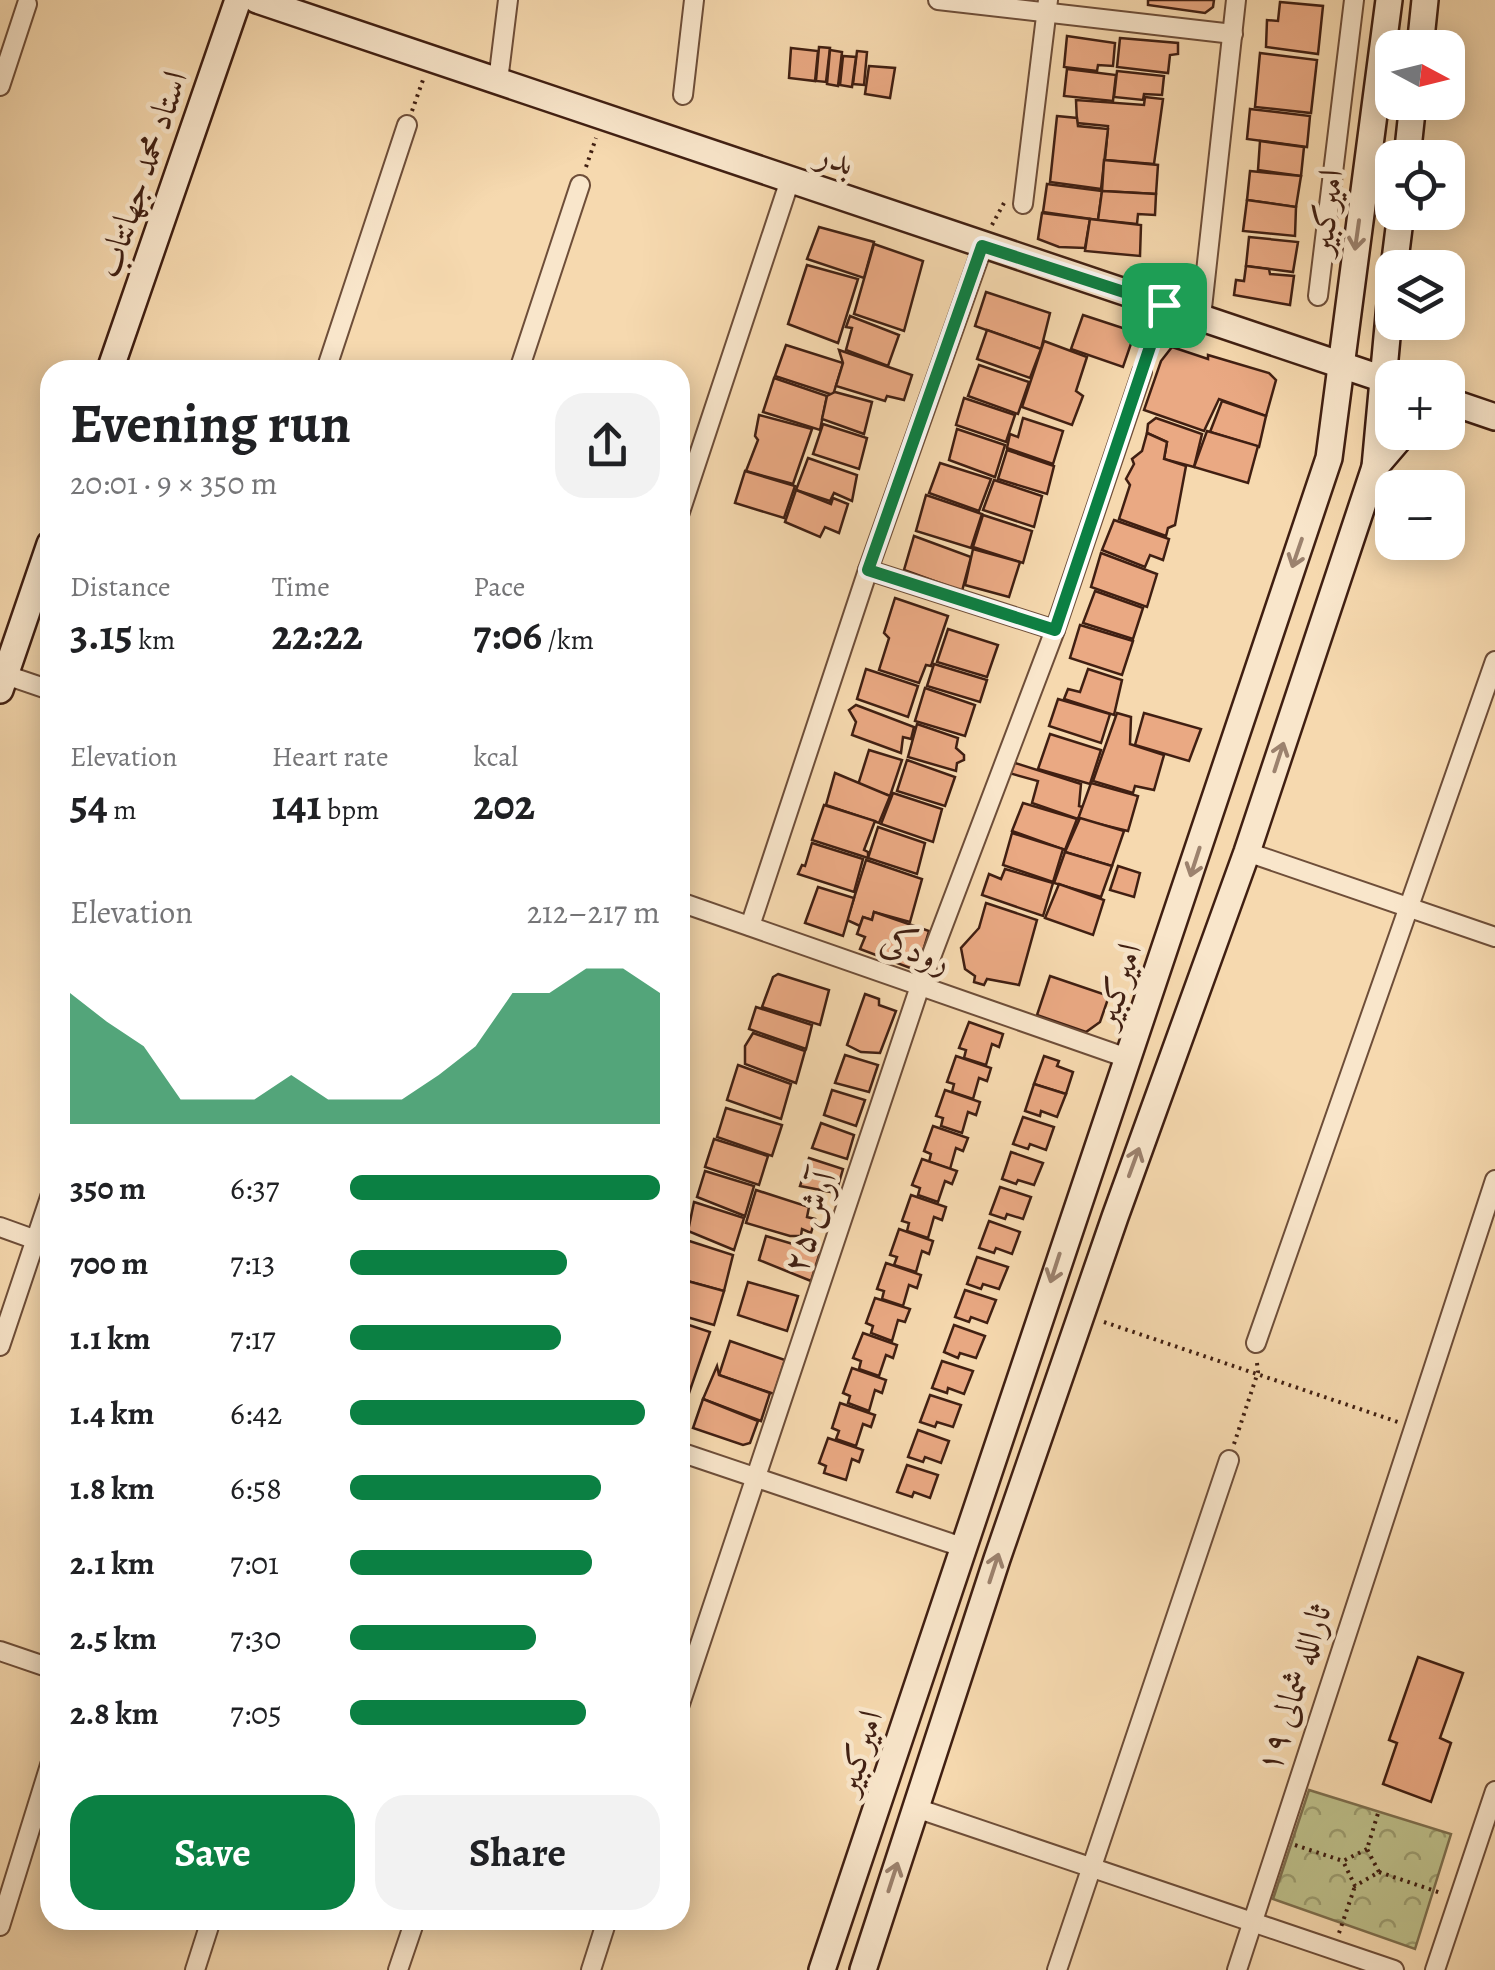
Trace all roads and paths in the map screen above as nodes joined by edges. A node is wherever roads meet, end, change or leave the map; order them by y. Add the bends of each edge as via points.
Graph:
1 (238, 0) edge
2 (256, 0) edge
3 (508, 0) edge
4 (694, 0) edge
5 (938, 0) edge
6 (1236, 0) edge
7 (1354, 0) edge
8 (1389, 0) edge
9 (1425, 0) edge
10 (27, 4) dead end
11 (1047, 6) edge
12 (1422, 30) edge
13 (1233, 34) junction
14 (430, 58) junction
15 (498, 81) junction
16 (0, 86) edge
17 (683, 94) dead end
18 (603, 116) junction
19 (407, 126) joint
20 (790, 180) junction
21 (580, 185) joint
22 (1023, 204) joint
23 (982, 246) junction
24 (1318, 296) dead end
25 (1164, 305) junction
26 (1200, 317) junction
27 (113, 360) edge
28 (329, 360) edge
29 (522, 360) edge
30 (1339, 366) junction
31 (1142, 372) joint
32 (1375, 376) edge
33 (1465, 408) edge
34 (1495, 416) edge
35 (1377, 450) edge
36 (1390, 450) edge
37 (1375, 468) junction
38 (690, 482) edge
39 (868, 570) junction
40 (40, 572) edge
41 (1055, 630) junction
42 (1495, 660) edge
43 (2, 679) edge
44 (40, 688) edge
45 (1247, 852) junction
46 (690, 905) edge
47 (1407, 908) junction
48 (750, 926) junction
49 (1495, 937) edge
50 (920, 986) junction
51 (1130, 1059) junction
52 (1495, 1180) edge
53 (1077, 1203) junction
54 (1114, 1217) junction
55 (0, 1227) edge
56 (40, 1242) edge
57 (40, 1250) edge
58 (1082, 1315) junction
59 (1256, 1343) joint
60 (0, 1346) edge
61 (1258, 1372) junction
62 (1412, 1427) junction
63 (690, 1455) edge
64 (1228, 1460) joint
65 (757, 1478) junction
66 (962, 1547) junction
67 (0, 1652) edge
68 (40, 1665) edge
69 (690, 1675) edge
70 (1495, 1791) edge
71 (40, 1798) edge
72 (916, 1808) junction
73 (1379, 1810) dead end
74 (1278, 1840) junction
75 (1367, 1849) junction
76 (1343, 1861) junction
77 (1092, 1866) junction
78 (1379, 1872) junction
79 (1355, 1886) junction
80 (1459, 1899) junction
81 (1252, 1922) junction
82 (0, 1926) edge
83 (207, 1930) edge
84 (412, 1930) edge
85 (604, 1930) edge
86 (1333, 1949) junction
87 (195, 1970) edge
88 (398, 1970) edge
89 (591, 1970) edge
90 (822, 1970) edge
91 (863, 1970) edge
92 (1057, 1970) edge
93 (1236, 1970) edge
94 (1394, 1970) edge
95 (1435, 1970) edge

1 - 27 street, استاد محمد جهانتاب
2 - 14 street, بدر
3 - 15 street
4 - 17 street
5 - 11 street
6 - 13 street
7 - 24 street
8 -> 30 street, امیرکبیر
9 - 12 street
10 - 16 street
11 - 13 street
11 - 22 street
13 - 26 street
14 - 15 street, بدر
14 - 19 path
15 - 18 street, بدر
18 - 20 street, بدر
18 - 21 path
19 - 28 street
20 - 23 street, بدر
20 - 38 street
21 - 29 street
22 - 23 path via 1002,203
23 - 25 street, بدر
23 - 39 street
25 - 26 street, بدر
25 - 31 path
26 - 30 street, بدر
30 - 32 street, بدر
30 -> 51 street, امیرکبیر via 1329,458
31 - 41 street, آرش ۲۵
33 - 34 street
35 - 37 street, امیرکبیر
36 - 37 street
45 -> 37 street, امیرکبیر
39 - 41 street
39 - 48 street
40 - 43 street
41 - 50 street, آرش ۲۵
42 - 47 street
43 - 44 street
45 - 47 street
54 -> 45 street, امیرکبیر
46 - 48 street, رودکی
47 - 49 street
47 - 59 street
48 - 50 street, رودکی
50 - 51 street, رودکی
50 - 65 street, آرش ۲۵
51 - 53 street, امیرکبیر
52 - 62 street, ثارالله شمالی ۱۹
53 - 54 street
53 -> 66 street, امیرکبیر
54 - 58 street, امیرکبیر
55 - 56 street
57 - 60 street
58 - 61 path
72 -> 58 street, امیرکبیر
59 - 61 path
61 - 62 path
61 - 64 path
62 - 74 street, ثارالله شمالی ۱۹
63 - 65 street
64 - 77 street
65 - 66 street
65 - 69 street, آرش ۲۵
66 - 90 street, امیرکبیر
67 - 68 street
70 - 80 street
71 - 82 street
72 - 77 street
91 -> 72 street, امیرکبیر
73 - 75 path
74 - 76 path
74 - 81 street, ثارالله شمالی ۱۹
75 - 76 path
75 - 78 path
76 - 79 path
77 - 81 street
77 - 92 street
78 - 79 path
78 - 80 path
79 - 86 path
80 - 95 street
81 - 86 street
81 - 93 street, ثارالله شمالی ۱۹
83 - 87 street
84 - 88 street
85 - 89 street
86 - 94 street

